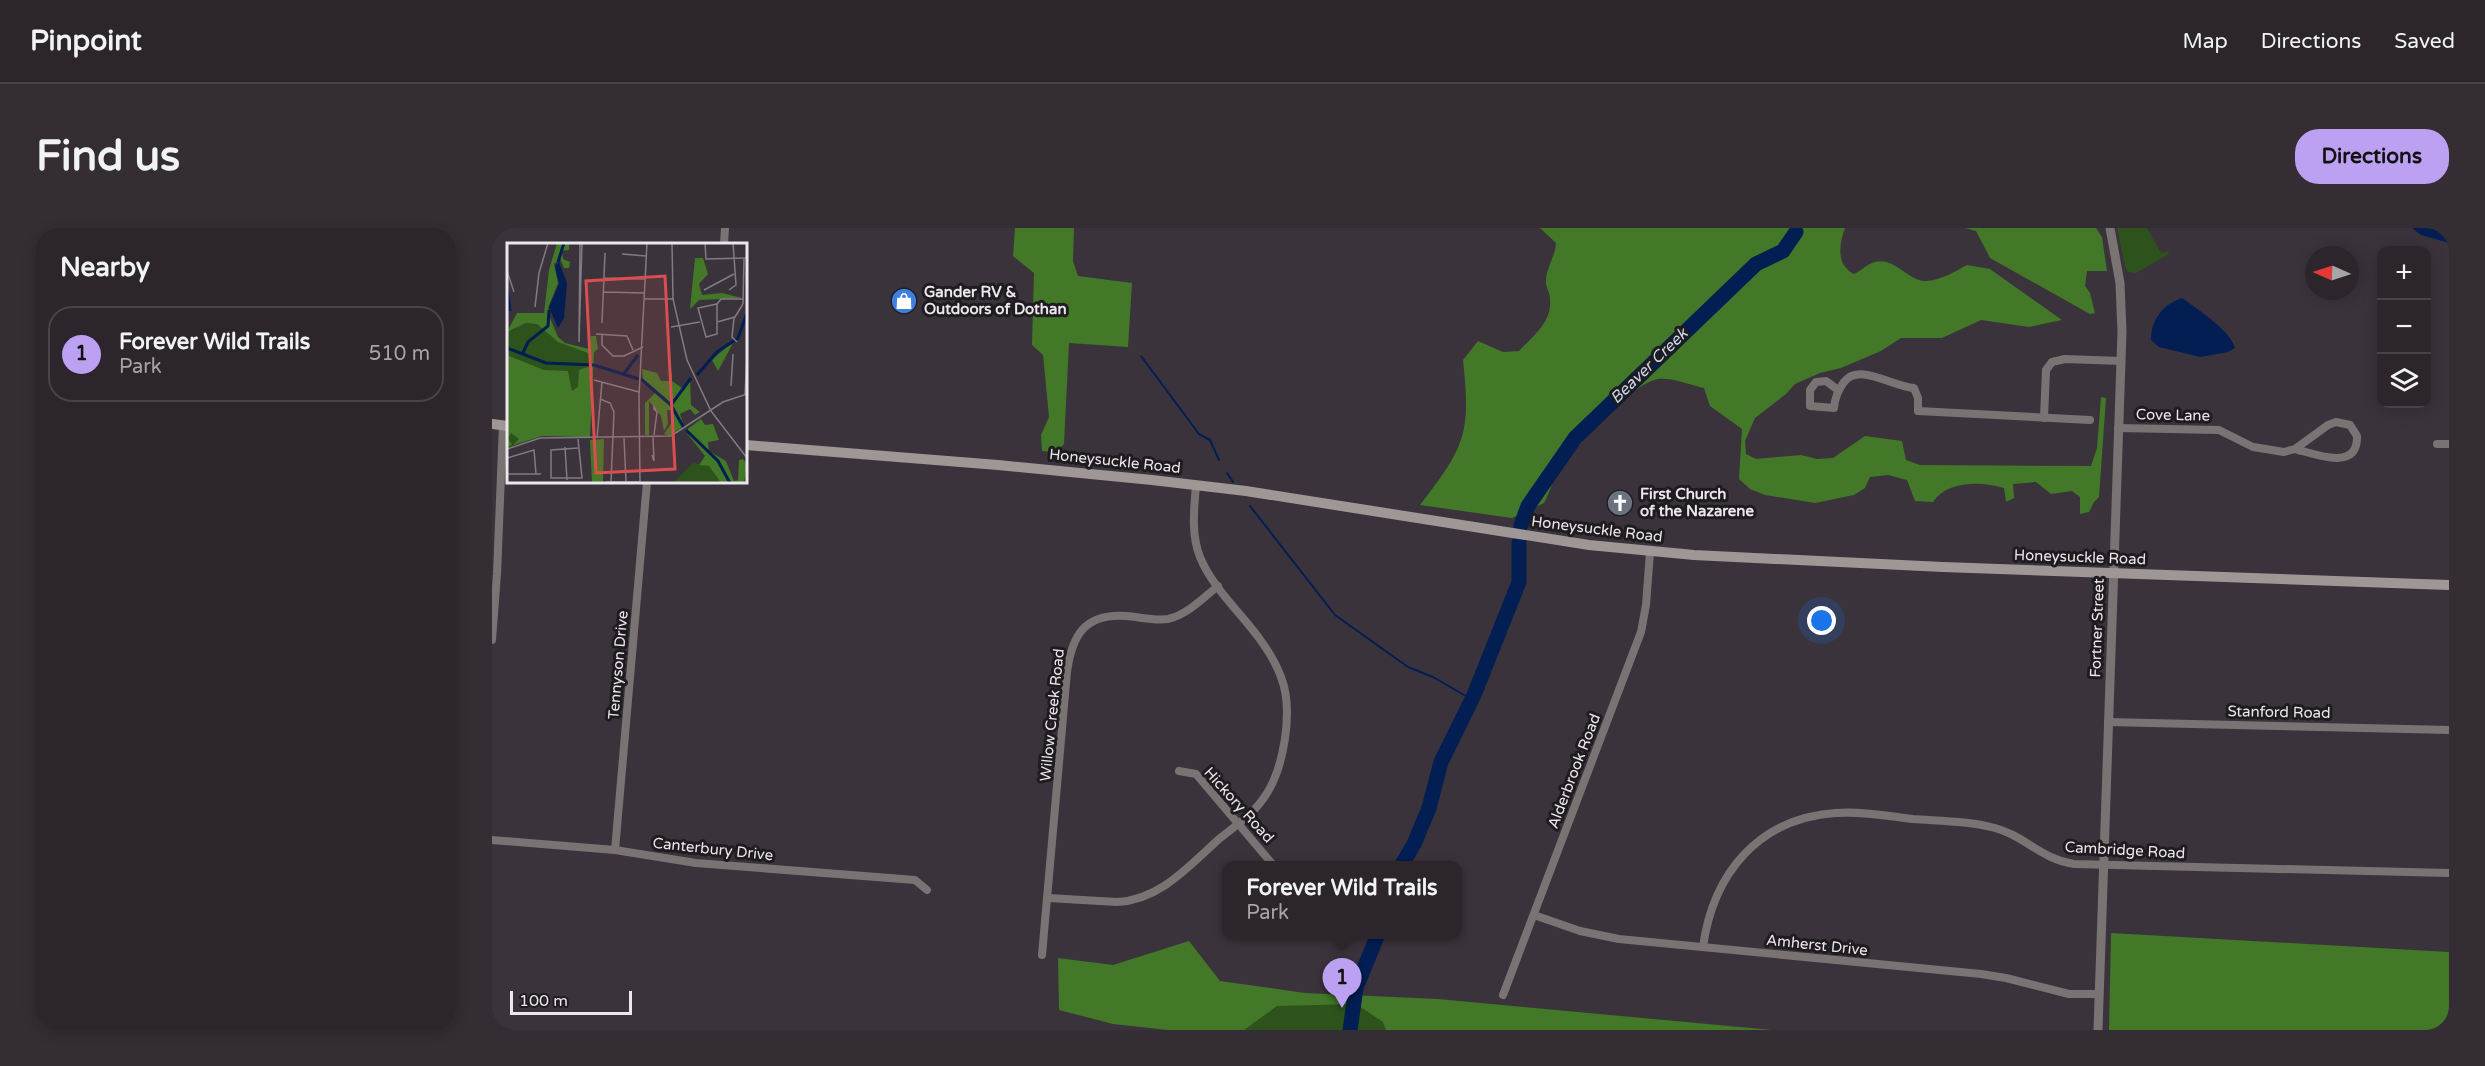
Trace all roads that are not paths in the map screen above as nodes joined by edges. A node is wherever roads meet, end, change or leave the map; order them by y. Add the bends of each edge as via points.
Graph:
1 (725, 228) edge
2 (2109, 228) edge
3 (724, 243) edge
4 (2121, 361) junction
5 (1838, 390) junction
6 (2044, 418) junction
7 (2090, 420) dead end
8 (501, 425) edge
9 (2118, 428) junction
10 (2437, 444) dead end
11 (2449, 444) edge
12 (747, 445) edge
13 (2295, 449) junction
14 (647, 483) edge
15 (1196, 485) junction
16 (1650, 552) junction
17 (2114, 574) junction
18 (2449, 585) edge
19 (1218, 586) junction
20 (492, 640) edge
21 (2108, 722) junction
22 (2449, 730) edge
23 (1179, 771) dead end
24 (1238, 823) junction
25 (492, 840) edge
26 (615, 850) junction
27 (1270, 861) edge
28 (2103, 866) junction
29 (2449, 873) edge
30 (927, 890) dead end
31 (1048, 898) junction
32 (1534, 915) junction
33 (1703, 947) junction
34 (1042, 955) dead end
35 (2099, 994) junction
36 (1503, 995) dead end
37 (2097, 1030) edge

1 - 3 street
2 - 4 street, Fortner Street via 2120,283
4 - 6 street via 2052,362 2046,370
4 - 9 street, Fortner Street
5 - 5 street via 1834,408 1810,406 1810,390 1816,382 1826,381
5 - 6 street via 1848,377 1863,373 1914,388 1918,411
6 - 7 street
8 - 20 street
9 - 13 street, Cove Lane via 2219,430 2253,447 2273,452
9 - 17 street, Fortner Street
10 - 11 street
12 - 15 main road, Honeysuckle Road
13 - 13 street, Cove Lane via 2340,459 2350,455 2357,436 2350,425 2336,422
14 - 26 street, Tennyson Drive
15 - 16 main road, Honeysuckle Road
15 - 19 street via 1193,512 1197,549
16 - 17 main road, Honeysuckle Road
16 - 32 street, Alderbrook Road via 1641,632
17 - 18 main road, Honeysuckle Road
17 - 21 street, Fortner Street
19 - 24 street via 1272,658 1281,677 1286,708 1281,754 1270,789
19 - 31 street, Willow Creek Road via 1185,613 1168,619 1115,616 1096,620 1086,625 1073,644 1067,672
21 - 22 street, Stanford Road
21 - 28 street, Fortner Street
23 - 24 street, Hickory Road via 1196,774
24 - 27 street, Hickory Road
24 - 31 street via 1172,880 1140,899 1117,902
25 - 26 street, Canterbury Drive
26 - 30 street, Canterbury Drive via 696,863 915,880
28 - 29 street, Cambridge Road
28 - 33 street, Cambridge Road via 2061,862 2006,831 1984,825 1850,813 1804,818 1760,840 1731,869 1716,896
28 - 35 street, Fortner Street
31 - 34 street, Willow Creek Road
32 - 33 street, Amherst Drive via 1599,935
32 - 36 street, Alderbrook Road
33 - 35 street, Amherst Drive via 1981,974 2069,994
35 - 37 street, Fortner Street

